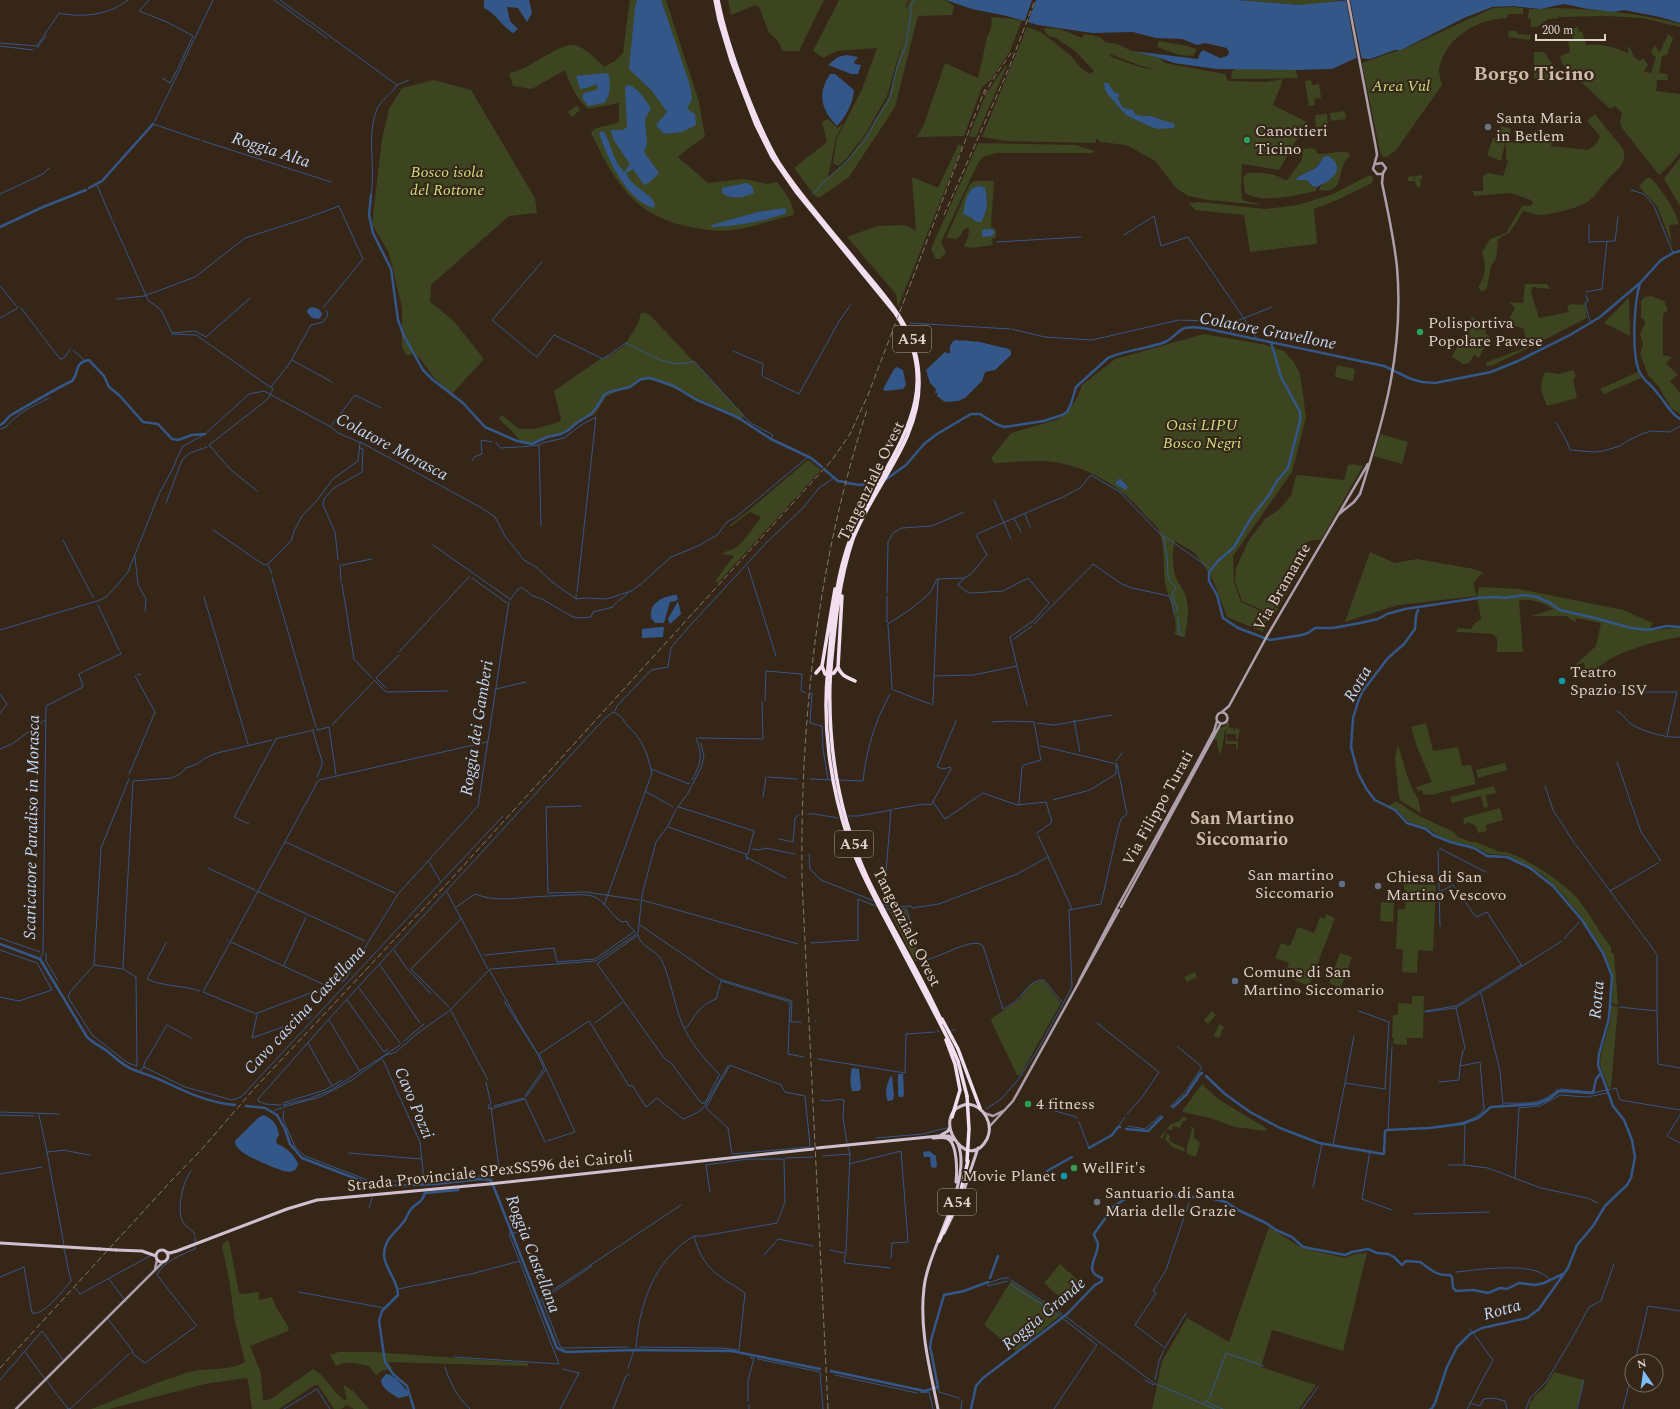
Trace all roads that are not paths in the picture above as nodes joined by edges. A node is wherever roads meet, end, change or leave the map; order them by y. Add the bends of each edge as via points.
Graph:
1 (715, 0) edge
2 (718, 0) edge
3 (1348, 0) edge
4 (1377, 155) junction
5 (1381, 163) junction
6 (1376, 164) junction
7 (1378, 174) junction
8 (1383, 174) junction
9 (1382, 183) junction
10 (818, 216) junction
11 (1370, 460) junction
12 (1339, 514) junction
13 (843, 567) junction
14 (822, 666) junction
15 (838, 667) junction
16 (816, 672) dead end
17 (855, 681) dead end
18 (1229, 706) junction
19 (1222, 712) junction
20 (1227, 715) junction
21 (1217, 721) junction
22 (1221, 723) junction
23 (1119, 908) junction
24 (936, 1012) junction
25 (980, 1108) junction
26 (1007, 1109) junction
27 (984, 1113) junction
28 (952, 1117) junction
29 (950, 1126) junction
30 (989, 1128) junction
31 (939, 1136) junction
32 (922, 1137) junction
33 (953, 1140) junction
34 (958, 1144) junction
35 (978, 1148) junction
36 (953, 1199) junction
37 (938, 1241) junction
38 (0, 1243) edge
39 (160, 1250) junction
40 (142, 1251) junction
41 (177, 1251) junction
42 (166, 1252) junction
43 (156, 1256) junction
44 (157, 1260) junction
45 (165, 1260) junction
46 (154, 1271) junction
47 (16, 1409) edge
48 (938, 1409) edge

1 - 10 highway, Tangenziale Ovest / A54 via 731,60 761,136 777,166
2 - 10 highway, Tangenziale Ovest / A54 via 727,38 759,126 783,168
3 - 4 main road
4 - 5 main road
4 - 6 main road
5 - 6 main road
5 - 8 main road via 1385,167
6 - 7 main road via 1374,169
7 - 8 main road
7 - 9 main road
8 - 9 main road
9 - 11 main road, Via Bramante via 1394,244 1397,336 1392,381
10 - 13 highway, Tangenziale Ovest / A54 via 901,317 917,356 919,384 916,412 905,441 856,524
11 - 12 main road, Via Bramante
11 - 12 main road, Via Bramante via 1360,494
12 - 18 main road, Via Bramante
13 - 14 highway via 834,595
13 - 15 highway
13 - 24 highway, Tangenziale Ovest / A54, bridge via 828,682 835,780 848,838 858,864
14 - 15 highway via 828,674 834,673
14 - 16 highway
15 - 17 highway via 841,673
18 - 19 main road
18 - 20 main road
19 - 20 main road
19 - 21 main road via 1216,716
20 - 22 main road via 1227,720
21 - 22 main road
21 - 23 main road, Via Filippo Turati
22 - 23 main road, Via Filippo Turati
23 - 26 main road, Via Filippo Turati
24 - 25 highway via 958,1049
24 - 28 highway via 959,1078 960,1090
24 - 37 highway, A54, bridge via 958,1062 968,1096 969,1129 968,1161 953,1209
25 - 27 main road
25 - 28 main road via 965,1105
26 - 27 main road via 993,1116
26 - 30 main road, Via Filippo Turati
27 - 30 main road
28 - 29 main road
29 - 31 main road
29 - 33 main road
30 - 35 main road via 986,1140
31 - 32 main road, Strada Provinciale SPexSS596 dei Cairoli
31 - 33 main road, Strada Provinciale SPexSS596 dei Cairoli via 949,1136
32 - 36 main road via 950,1140 957,1167
32 - 41 main road, Strada Provinciale SPexSS596 dei Cairoli via 308,1202
33 - 34 main road
34 - 35 main road via 968,1150
34 - 36 main road via 960,1168
35 - 37 main road via 962,1196
36 - 37 main road
37 - 48 main road via 927,1272 922,1309 922,1328
38 - 40 main road, Strada Provinciale SPexSS596 dei Cairoli, bridge
39 - 40 main road, Strada Provinciale SPexSS596 dei Cairoli
39 - 42 main road, Strada Provinciale SPexSS596 dei Cairoli
39 - 43 main road
40 - 43 main road, Strada Provinciale SPexSS596 dei Cairoli
41 - 42 main road, Strada Provinciale SPexSS596 dei Cairoli
41 - 45 main road, Strada Provinciale SPexSS596 dei Cairoli
42 - 45 main road
43 - 44 main road
44 - 45 main road
44 - 46 main road
45 - 46 main road
46 - 47 main road

